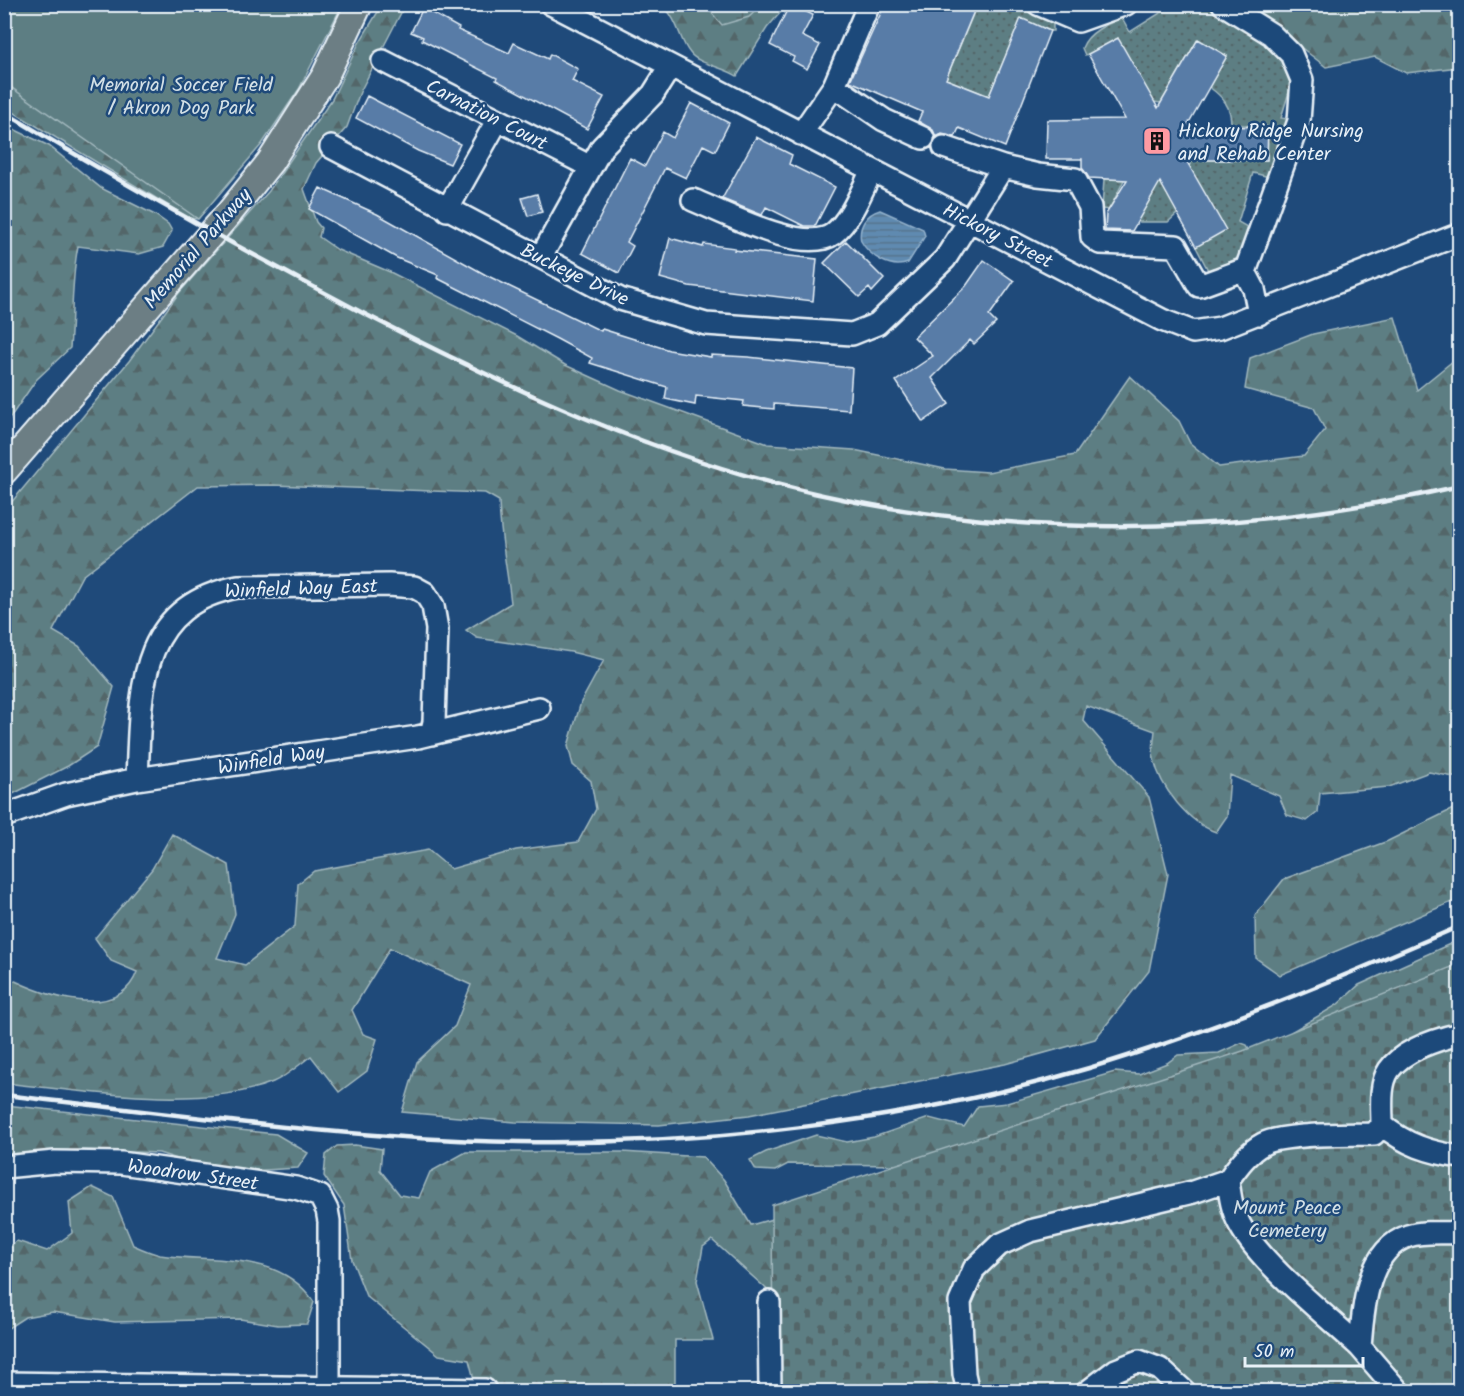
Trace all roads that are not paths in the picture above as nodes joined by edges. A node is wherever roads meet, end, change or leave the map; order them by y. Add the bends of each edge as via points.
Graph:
1 (359, 4) edge
2 (551, 4) edge
3 (869, 4) edge
4 (1038, 4) edge
5 (1126, 4) edge
6 (1223, 4) edge
7 (383, 61) dead end
8 (670, 67) junction
9 (834, 86) junction
10 (497, 121) junction
11 (801, 134) junction
12 (923, 138) dead end
13 (332, 147) dead end
14 (944, 147) dead end
15 (591, 166) junction
16 (1003, 167) junction
17 (872, 170) junction
18 (693, 200) dead end
19 (447, 210) junction
20 (968, 220) junction
21 (1460, 234) edge
22 (541, 257) junction
23 (1245, 272) junction
24 (1259, 314) junction
25 (4, 471) edge
26 (539, 708) dead end
27 (431, 734) junction
28 (137, 779) junction
29 (4, 816) edge
30 (1460, 1034) edge
31 (1382, 1125) junction
32 (1460, 1157) edge
33 (4, 1167) edge
34 (1228, 1180) junction
35 (1460, 1233) edge
36 (769, 1302) dead end
37 (1360, 1347) junction
38 (4, 1383) edge
39 (328, 1390) edge
40 (485, 1390) edge
41 (770, 1392) edge
42 (968, 1392) edge
43 (1087, 1392) edge
44 (1185, 1392) edge
45 (1399, 1392) edge

1 - 25 main road, Memorial Parkway via 325,76 270,162
2 - 8 street, Hickory Street
3 - 9 street
4 - 5 street via 1078,21
6 - 23 street via 1271,34 1291,54 1302,80 1299,121
7 - 10 street, Carnation Court
8 - 11 street, Hickory Street
8 - 15 street via 653,94 602,147
9 - 11 street
9 - 12 street via 884,120
10 - 15 street, Carnation Court
10 - 19 street
11 - 17 street, Hickory Street
13 - 19 street, Buckeye Drive
14 - 16 street
15 - 22 street
16 - 20 street, Buckeye Drive
16 - 23 street via 1075,179 1090,207 1092,237 1100,243 1176,246 1199,286 1240,270
17 - 18 street via 846,219 833,234 812,240 783,236
17 - 20 street, Hickory Street
19 - 22 street, Buckeye Drive
20 - 22 street, Buckeye Drive via 945,259 877,324 852,334 699,323 620,299
20 - 24 street, Hickory Street via 1181,328 1206,332
21 - 24 street, Hickory Street
23 - 24 street via 1254,289
26 - 27 street, Winfield Way
27 - 28 street, Winfield Way
27 - 28 street, Winfield Way East via 436,629 433,606 425,593 414,587 389,585 238,587 201,598 174,620 154,645 141,703
28 - 29 street, Winfield Way via 66,794
30 - 31 street via 1423,1044 1389,1070 1382,1091
31 - 32 street via 1400,1140 1431,1152
31 - 34 street via 1374,1134 1285,1138 1264,1143 1243,1160
33 - 39 street, Woodrow Street via 55,1162 134,1164 320,1196 327,1210 329,1256
34 - 37 street via 1240,1225 1259,1252
34 - 42 street via 1030,1231 999,1245 974,1269 960,1302
35 - 37 street via 1409,1236 1389,1247 1372,1277
36 - 41 street
37 - 45 street
38 - 39 street via 276,1385
39 - 40 street
43 - 44 street via 1116,1370 1138,1361 1160,1369

